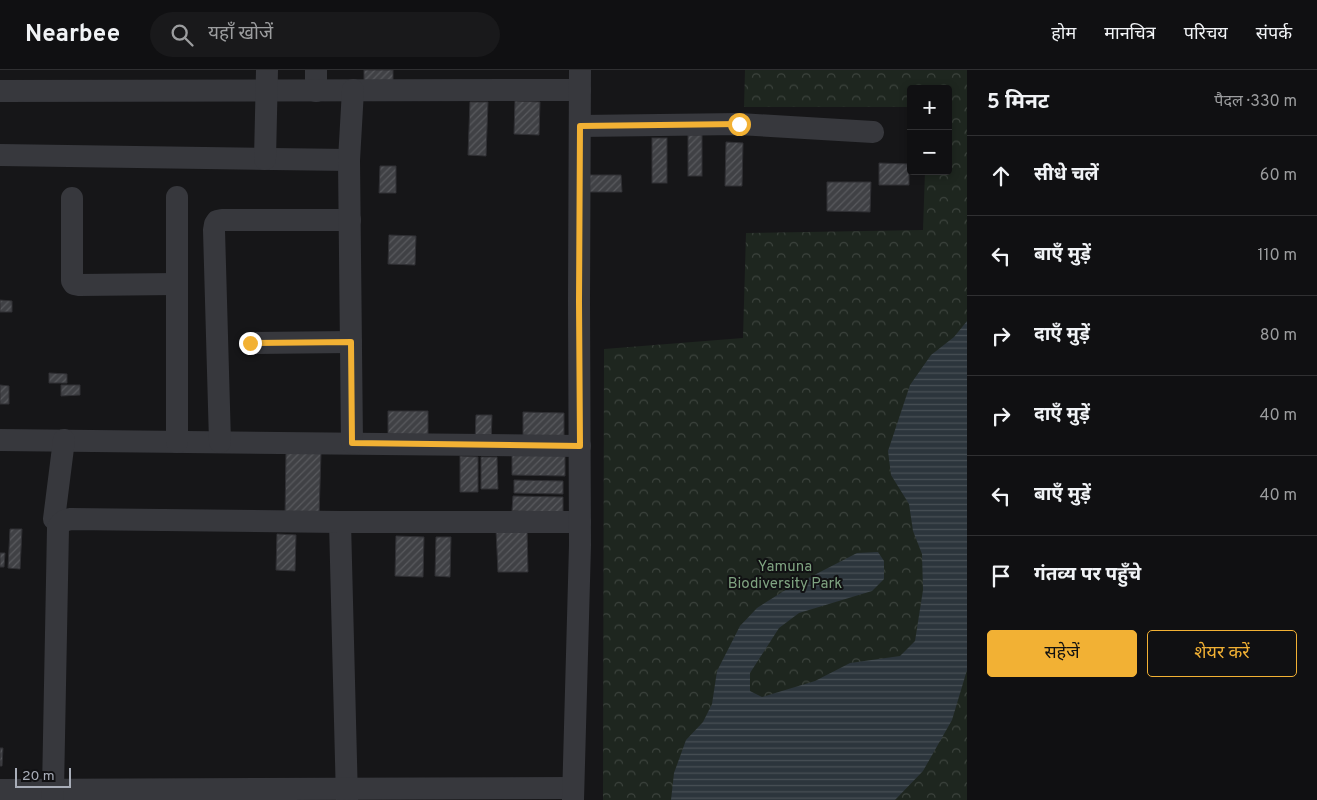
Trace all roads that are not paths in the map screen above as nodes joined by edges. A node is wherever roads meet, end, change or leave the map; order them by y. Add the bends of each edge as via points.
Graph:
1 (266, 80) edge
2 (316, 80) edge
3 (580, 80) edge
4 (353, 90) junction
5 (0, 91) edge
6 (580, 126) junction
7 (873, 132) dead end
8 (0, 155) edge
9 (265, 159) junction
10 (349, 160) junction
11 (177, 197) dead end
12 (72, 198) dead end
13 (350, 220) junction
14 (177, 284) junction
15 (351, 342) junction
16 (250, 343) dead end
17 (0, 440) edge
18 (64, 440) junction
19 (177, 442) junction
20 (220, 442) junction
21 (352, 443) junction
22 (580, 446) junction
23 (54, 519) dead end
24 (340, 522) junction
25 (580, 522) junction
26 (0, 790) edge
27 (240, 794) edge
28 (347, 794) edge
29 (573, 794) edge
30 (52, 795) edge

1 - 2 street
1 - 5 street
1 - 9 street
2 - 4 street
3 - 4 street
3 - 6 street
4 - 10 street
6 - 7 street via 739,124
6 - 22 street
8 - 9 street
9 - 10 street
10 - 13 street
11 - 14 street
12 - 14 street via 74,284
13 - 15 street
13 - 20 street via 222,220 215,224
14 - 19 street
15 - 16 street
15 - 21 street
17 - 18 street
18 - 19 street
18 - 23 street
19 - 20 street
20 - 21 street
21 - 22 street
22 - 25 street
24 - 25 street
24 - 28 street
24 - 30 street via 71,519 60,522
25 - 29 street
26 - 30 street
27 - 28 street
27 - 30 street
28 - 29 street

